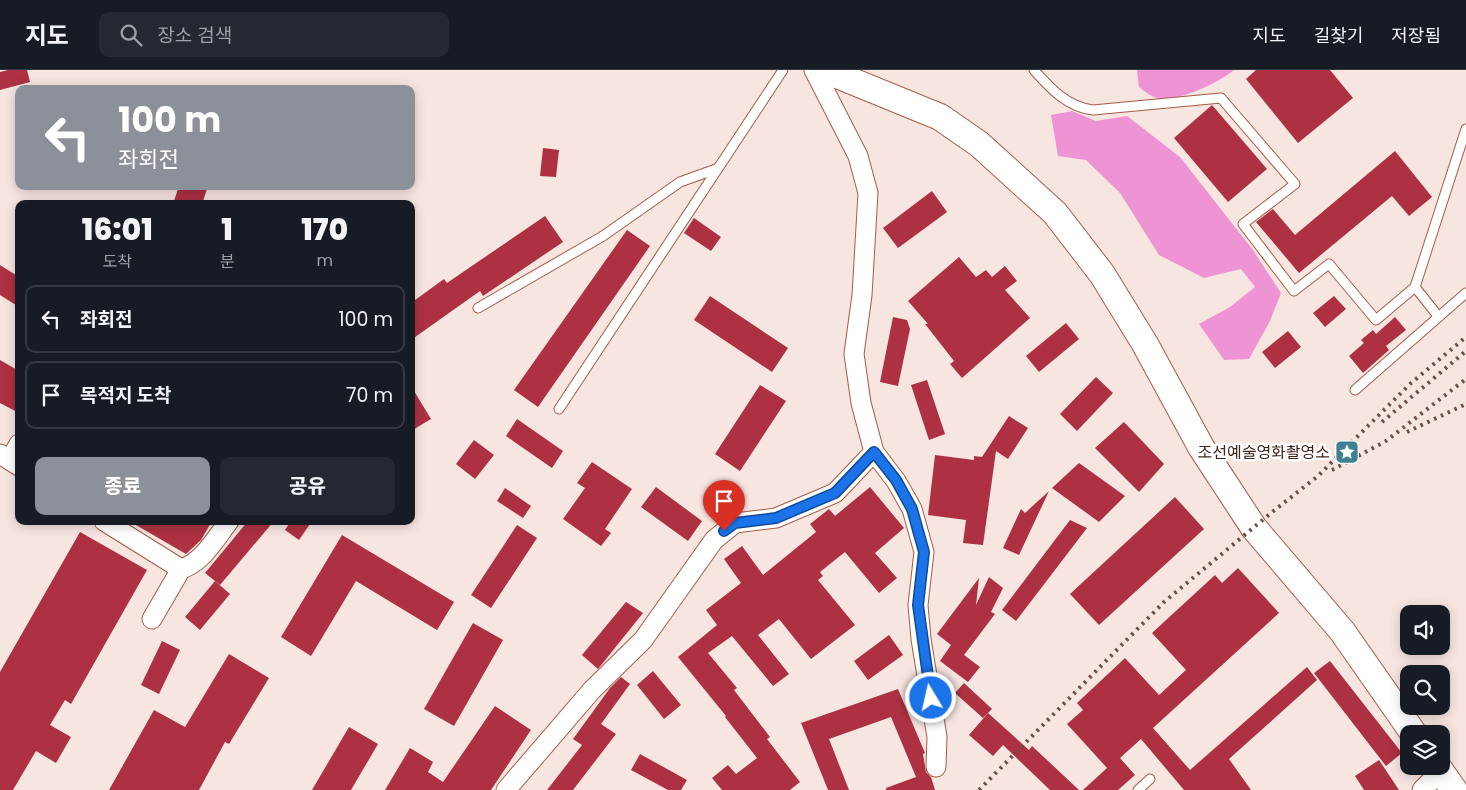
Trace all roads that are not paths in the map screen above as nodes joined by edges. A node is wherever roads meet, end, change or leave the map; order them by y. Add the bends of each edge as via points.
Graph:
1 (782, 70) edge
2 (814, 70) edge
3 (826, 70) edge
4 (1034, 70) edge
5 (1466, 129) edge
6 (717, 169) junction
7 (1415, 287) junction
8 (1466, 293) edge
9 (478, 308) dead end
10 (1438, 316) junction
11 (1355, 390) dead end
12 (559, 409) dead end
13 (874, 452) junction
14 (110, 525) edge
15 (226, 525) edge
16 (181, 569) junction
17 (152, 619) dead end
18 (1408, 725) edge
19 (936, 767) dead end
20 (1444, 776) edge
21 (1150, 779) dead end
22 (506, 790) edge
23 (1138, 790) edge
24 (1422, 790) edge

1 - 6 lane
2 - 13 street via 858,156 868,193 862,295 854,354 861,403
3 - 18 street via 940,117 979,144 1055,213 1102,274 1145,344 1201,447 1254,528 1342,631
4 - 7 lane via 1057,95 1083,109 1222,98 1295,184 1243,224 1294,291 1329,264 1376,320
5 - 7 lane
6 - 9 lane via 680,182 603,236
6 - 12 lane
7 - 10 lane
8 - 10 lane
10 - 11 lane
13 - 19 street via 896,480 912,509 924,552 918,605 937,737
13 - 22 street via 835,493 776,518 735,523 714,540 643,640 592,690
14 - 16 street
15 - 16 street via 202,556
16 - 17 street
20 - 24 street
21 - 23 lane

